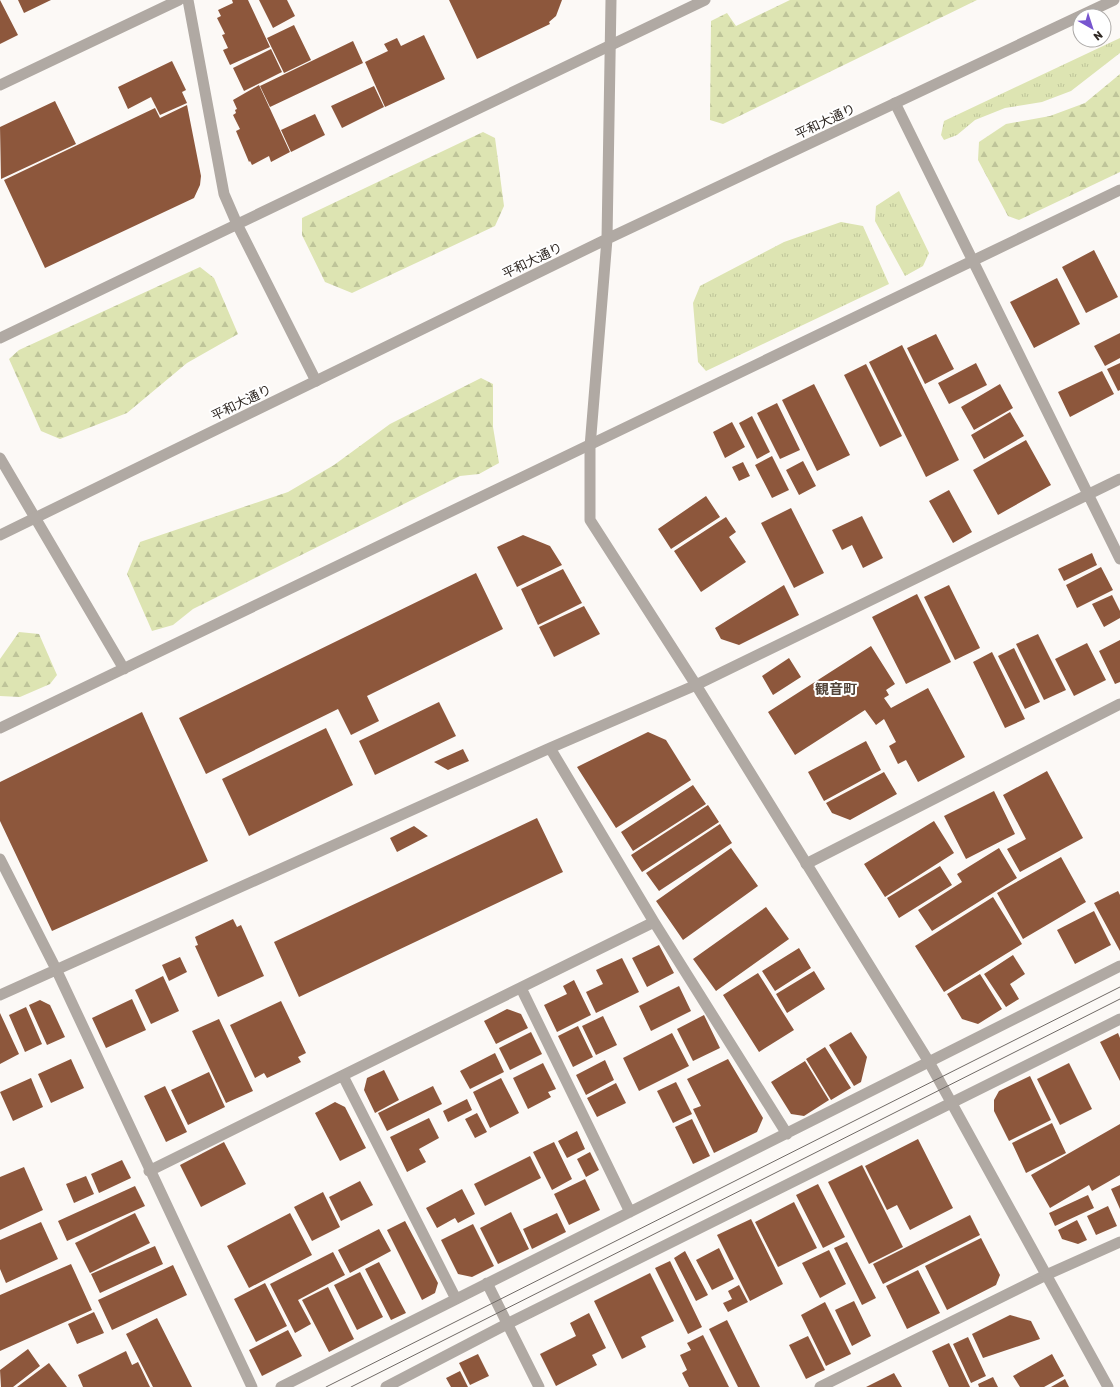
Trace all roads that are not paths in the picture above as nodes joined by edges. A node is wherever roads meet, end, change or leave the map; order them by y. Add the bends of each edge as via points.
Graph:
1 (179, 0) edge
2 (188, 0) edge
3 (611, 0) edge
4 (705, 0) edge
5 (1114, 0) edge
6 (1097, 8) edge
7 (1072, 20) edge
8 (610, 46) junction
9 (0, 85) edge
10 (895, 103) junction
11 (1120, 190) edge
12 (237, 224) junction
13 (607, 239) junction
14 (974, 262) junction
15 (0, 338) edge
16 (316, 381) junction
17 (590, 447) junction
18 (0, 458) edge
19 (1120, 479) edge
20 (1088, 495) junction
21 (36, 518) junction
22 (0, 536) edge
23 (1120, 559) edge
24 (124, 669) junction
25 (696, 685) junction
26 (1120, 704) edge
27 (0, 728) edge
28 (550, 748) junction
29 (0, 859) edge
30 (806, 864) junction
31 (654, 922) junction
32 (1120, 966) edge
33 (56, 969) junction
34 (521, 988) junction
35 (0, 994) edge
36 (1120, 1019) edge
37 (929, 1062) junction
38 (343, 1076) junction
39 (952, 1103) junction
40 (787, 1134) junction
41 (149, 1171) junction
42 (630, 1212) junction
43 (1120, 1242) edge
44 (1046, 1275) junction
45 (487, 1283) junction
46 (456, 1299) junction
47 (507, 1324) junction
48 (252, 1387) edge
49 (281, 1387) edge
50 (386, 1387) edge
51 (539, 1387) edge
52 (820, 1387) edge
53 (1108, 1387) edge

1 - 9 street
2 - 12 street via 224,194
3 - 8 street
4 - 8 street
5 - 6 street, 平和大通り
7 - 10 street, 平和大通り
8 - 12 street
8 - 13 street
10 - 13 street, 平和大通り
10 - 14 street
11 - 14 street
12 - 15 street
12 - 16 street
13 - 16 street, 平和大通り
13 - 17 street
14 - 17 street
14 - 20 street
16 - 21 street, 平和大通り
17 - 24 street
17 - 25 street via 590,520
18 - 21 street
19 - 20 street
20 - 23 street
20 - 25 street
21 - 22 street, 平和大通り
21 - 24 street
24 - 27 street
25 - 28 street
25 - 30 street
26 - 30 street
28 - 31 street
28 - 33 street
29 - 33 street
30 - 37 street
31 - 34 street
31 - 40 street
32 - 37 street
33 - 35 street
33 - 41 street
34 - 38 street
34 - 42 street
36 - 39 street
37 - 39 street
37 - 40 street
38 - 41 street
38 - 46 street
39 - 44 street
39 - 47 street
40 - 42 street
41 - 48 street
42 - 45 street
43 - 44 street
44 - 52 street
44 - 53 street
45 - 46 street
45 - 47 street
46 - 49 street
47 - 50 street
47 - 51 street

